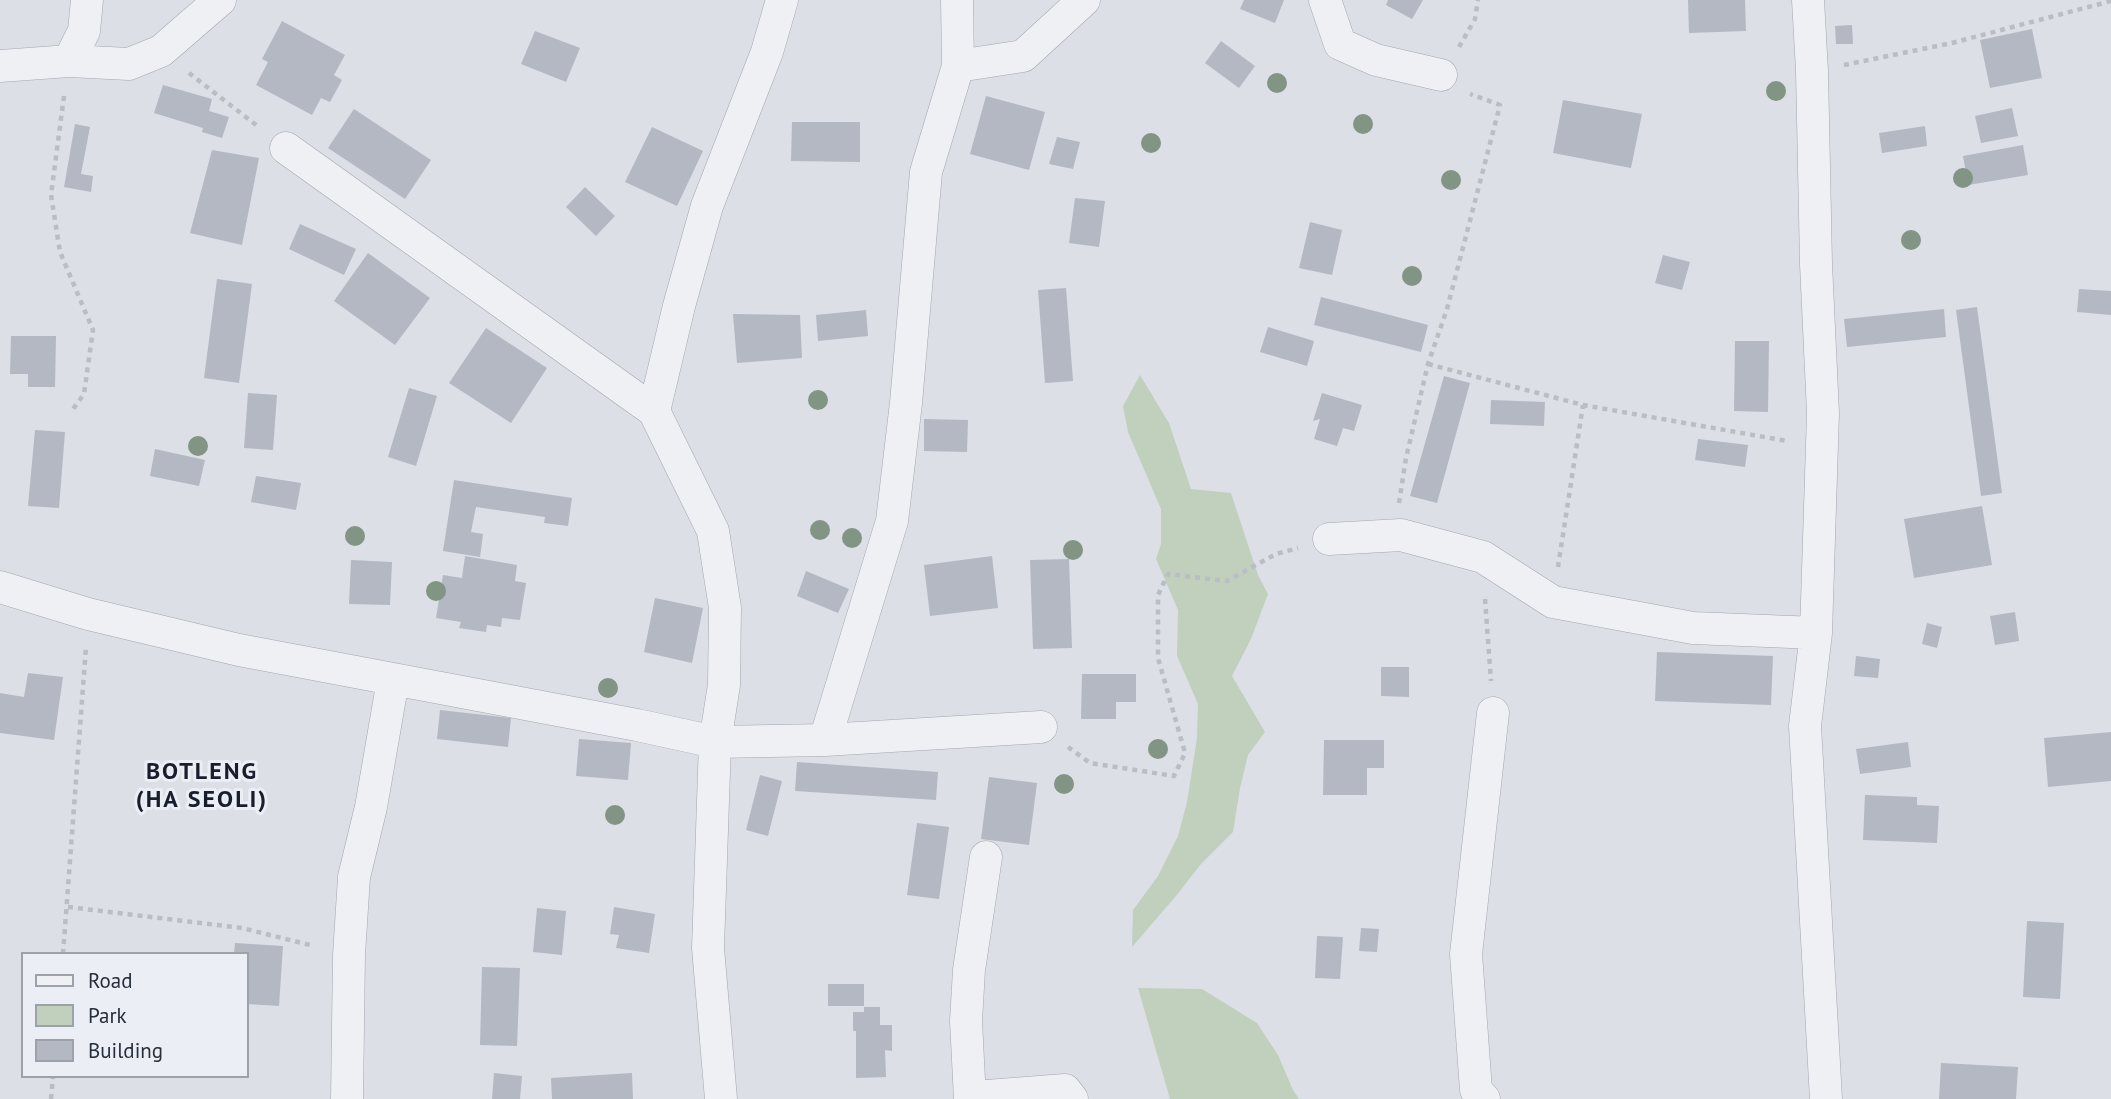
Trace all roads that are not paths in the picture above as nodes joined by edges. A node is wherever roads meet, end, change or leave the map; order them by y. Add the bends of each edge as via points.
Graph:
1 (87, 0) edge
2 (220, 0) edge
3 (782, 0) edge
4 (957, 0) edge
5 (1084, 0) edge
6 (1325, 0) edge
7 (1808, 0) edge
8 (69, 61) junction
9 (0, 66) edge
10 (958, 66) junction
11 (1441, 75) road end
12 (286, 148) road end
13 (654, 411) junction
14 (1329, 539) road end
15 (0, 587) edge
16 (1816, 633) junction
17 (393, 680) junction
18 (1493, 713) road end
19 (1041, 727) road end
20 (825, 740) junction
21 (715, 742) junction
22 (986, 857) dead end
23 (347, 1099) edge
24 (721, 1099) edge
25 (972, 1099) edge
26 (1072, 1099) edge
27 (1484, 1099) edge
28 (1826, 1099) edge

1 - 8 street via 83,31
2 - 8 street via 161,51 129,64
3 - 13 street via 767,52 707,206
4 - 10 street
5 - 10 street via 1023,56
6 - 11 street via 1340,44 1376,61
7 - 16 street via 1823,413
8 - 9 street
10 - 20 street via 926,172 892,521
12 - 13 street
13 - 21 street via 713,531 725,608 724,685
14 - 16 street via 1401,536 1483,557 1553,602 1693,628
15 - 17 street via 88,614 239,650
16 - 28 street via 1805,726
17 - 21 street
17 - 23 street via 354,877
18 - 27 street via 1466,954 1476,1090
19 - 20 street
20 - 21 street
21 - 24 street via 708,948
22 - 25 street via 966,1021
25 - 26 street via 1065,1090

